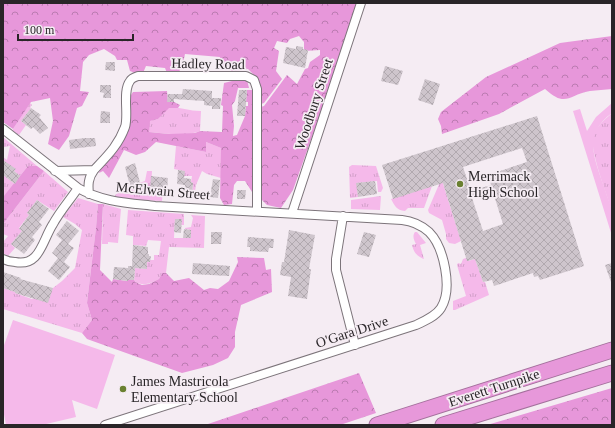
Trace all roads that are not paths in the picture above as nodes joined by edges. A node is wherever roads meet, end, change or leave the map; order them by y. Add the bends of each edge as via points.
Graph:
1 (360, 3) edge
2 (3, 129) edge
3 (94, 170) junction
4 (55, 171) junction
5 (78, 188) junction
6 (88, 194) junction
7 (257, 211) junction
8 (292, 213) junction
9 (343, 216) junction
10 (3, 259) edge
11 (355, 345) junction
12 (612, 350) edge
13 (612, 373) edge
14 (105, 425) edge
15 (377, 425) edge
16 (443, 425) edge

1 - 8 street, Woodbury Street
2 - 4 street, McElwain Street
3 - 4 street
3 - 6 street, Hadley Road via 89,176
3 - 7 street, Hadley Road via 119,142 126,125 126,90 130,81 138,76 246,76 254,80 258,89
4 - 5 street, McElwain Street
5 - 6 street, McElwain Street
5 - 10 street via 54,222 32,261 24,264
6 - 7 street, McElwain Street via 125,203
7 - 8 street, McElwain Street
8 - 9 street, McElwain Street
9 - 11 street via 336,270
9 - 11 street, O'Gara Drive via 402,220 414,222 424,228 438,247 447,286 444,302 436,314 416,325
11 - 14 street, O'Gara Drive
12 - 15 highway, Everett Turnpike
13 - 16 highway, Everett Turnpike

